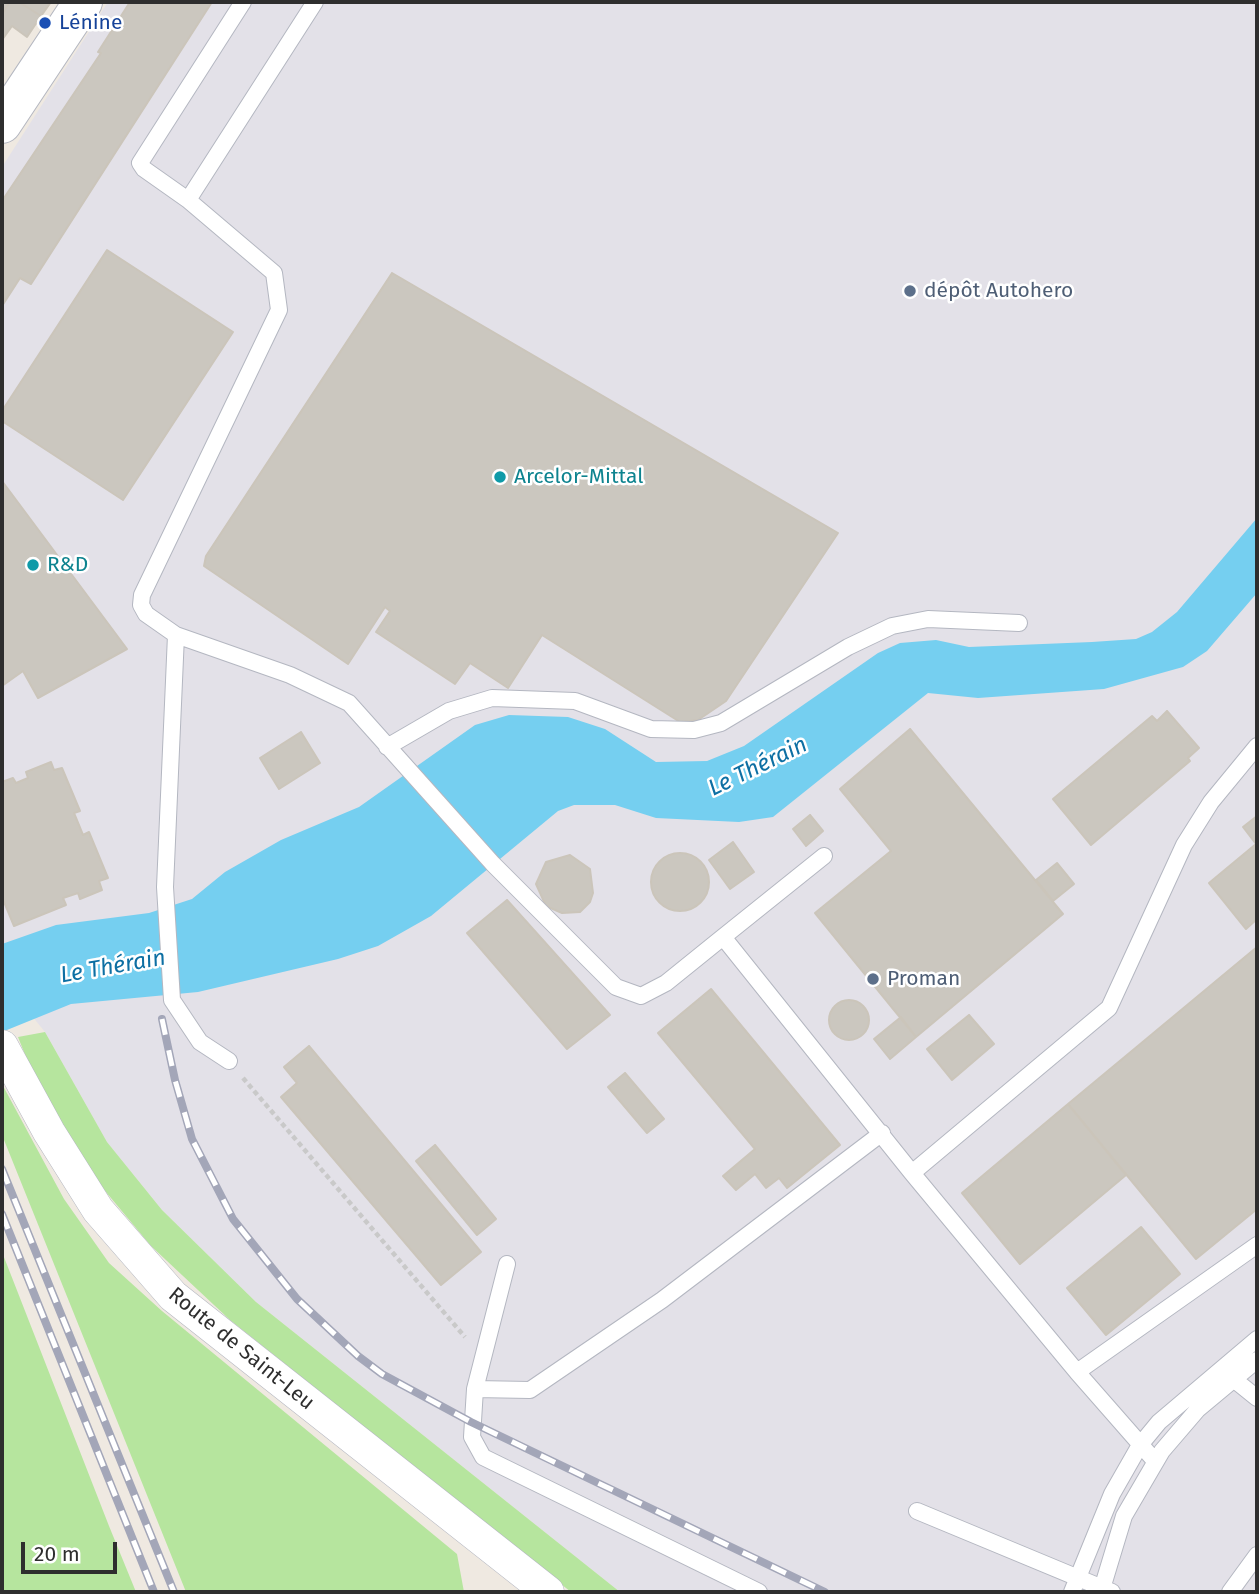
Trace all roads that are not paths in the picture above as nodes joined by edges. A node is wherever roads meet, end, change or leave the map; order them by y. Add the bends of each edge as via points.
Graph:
1 (83, 2) edge
2 (243, 2) edge
3 (316, 2) edge
4 (6, 109) edge
5 (188, 200) junction
6 (1019, 623) dead end
7 (176, 635) junction
8 (1257, 746) edge
9 (387, 747) junction
10 (824, 856) dead end
11 (723, 937) junction
12 (2, 1046) edge
13 (229, 1061) road end
14 (882, 1133) junction
15 (912, 1173) junction
16 (1257, 1245) edge
17 (507, 1264) dead end
18 (1257, 1339) edge
19 (1257, 1360) edge
20 (1077, 1372) junction
21 (1227, 1374) junction
22 (475, 1389) junction
23 (1257, 1398) edge
24 (1140, 1445) junction
25 (1155, 1461) junction
26 (917, 1511) dead end
27 (1257, 1555) edge
28 (1074, 1585) edge
29 (1105, 1591) edge
30 (548, 1592) edge
31 (759, 1592) edge
32 (1230, 1592) edge

1 - 4 street
2 - 5 lane via 140,163
3 - 5 lane
5 - 7 lane via 274,273 279,310 142,595 146,614
6 - 9 lane via 928,619 892,626 721,723 694,730 651,729 575,701 492,698 449,711
7 - 9 lane via 290,676 349,703
7 - 13 lane via 165,887 172,1000 200,1042
8 - 15 lane via 1211,802 1184,845 1108,1008
9 - 11 lane via 616,987 641,996 666,983
10 - 11 lane
11 - 14 lane
12 - 30 street, Route de Saint-Leu via 48,1132 98,1210 173,1296
14 - 15 lane
14 - 22 lane via 662,1300 530,1390
15 - 20 lane
16 - 20 lane
17 - 22 lane
18 - 21 lane
19 - 21 lane
20 - 24 lane
21 - 23 lane
21 - 24 lane via 1159,1422
21 - 25 lane
22 - 31 lane via 472,1437 483,1457
24 - 25 lane
24 - 28 lane via 1112,1494
25 - 29 lane via 1124,1516
26 - 28 lane
27 - 32 lane
28 - 29 lane

